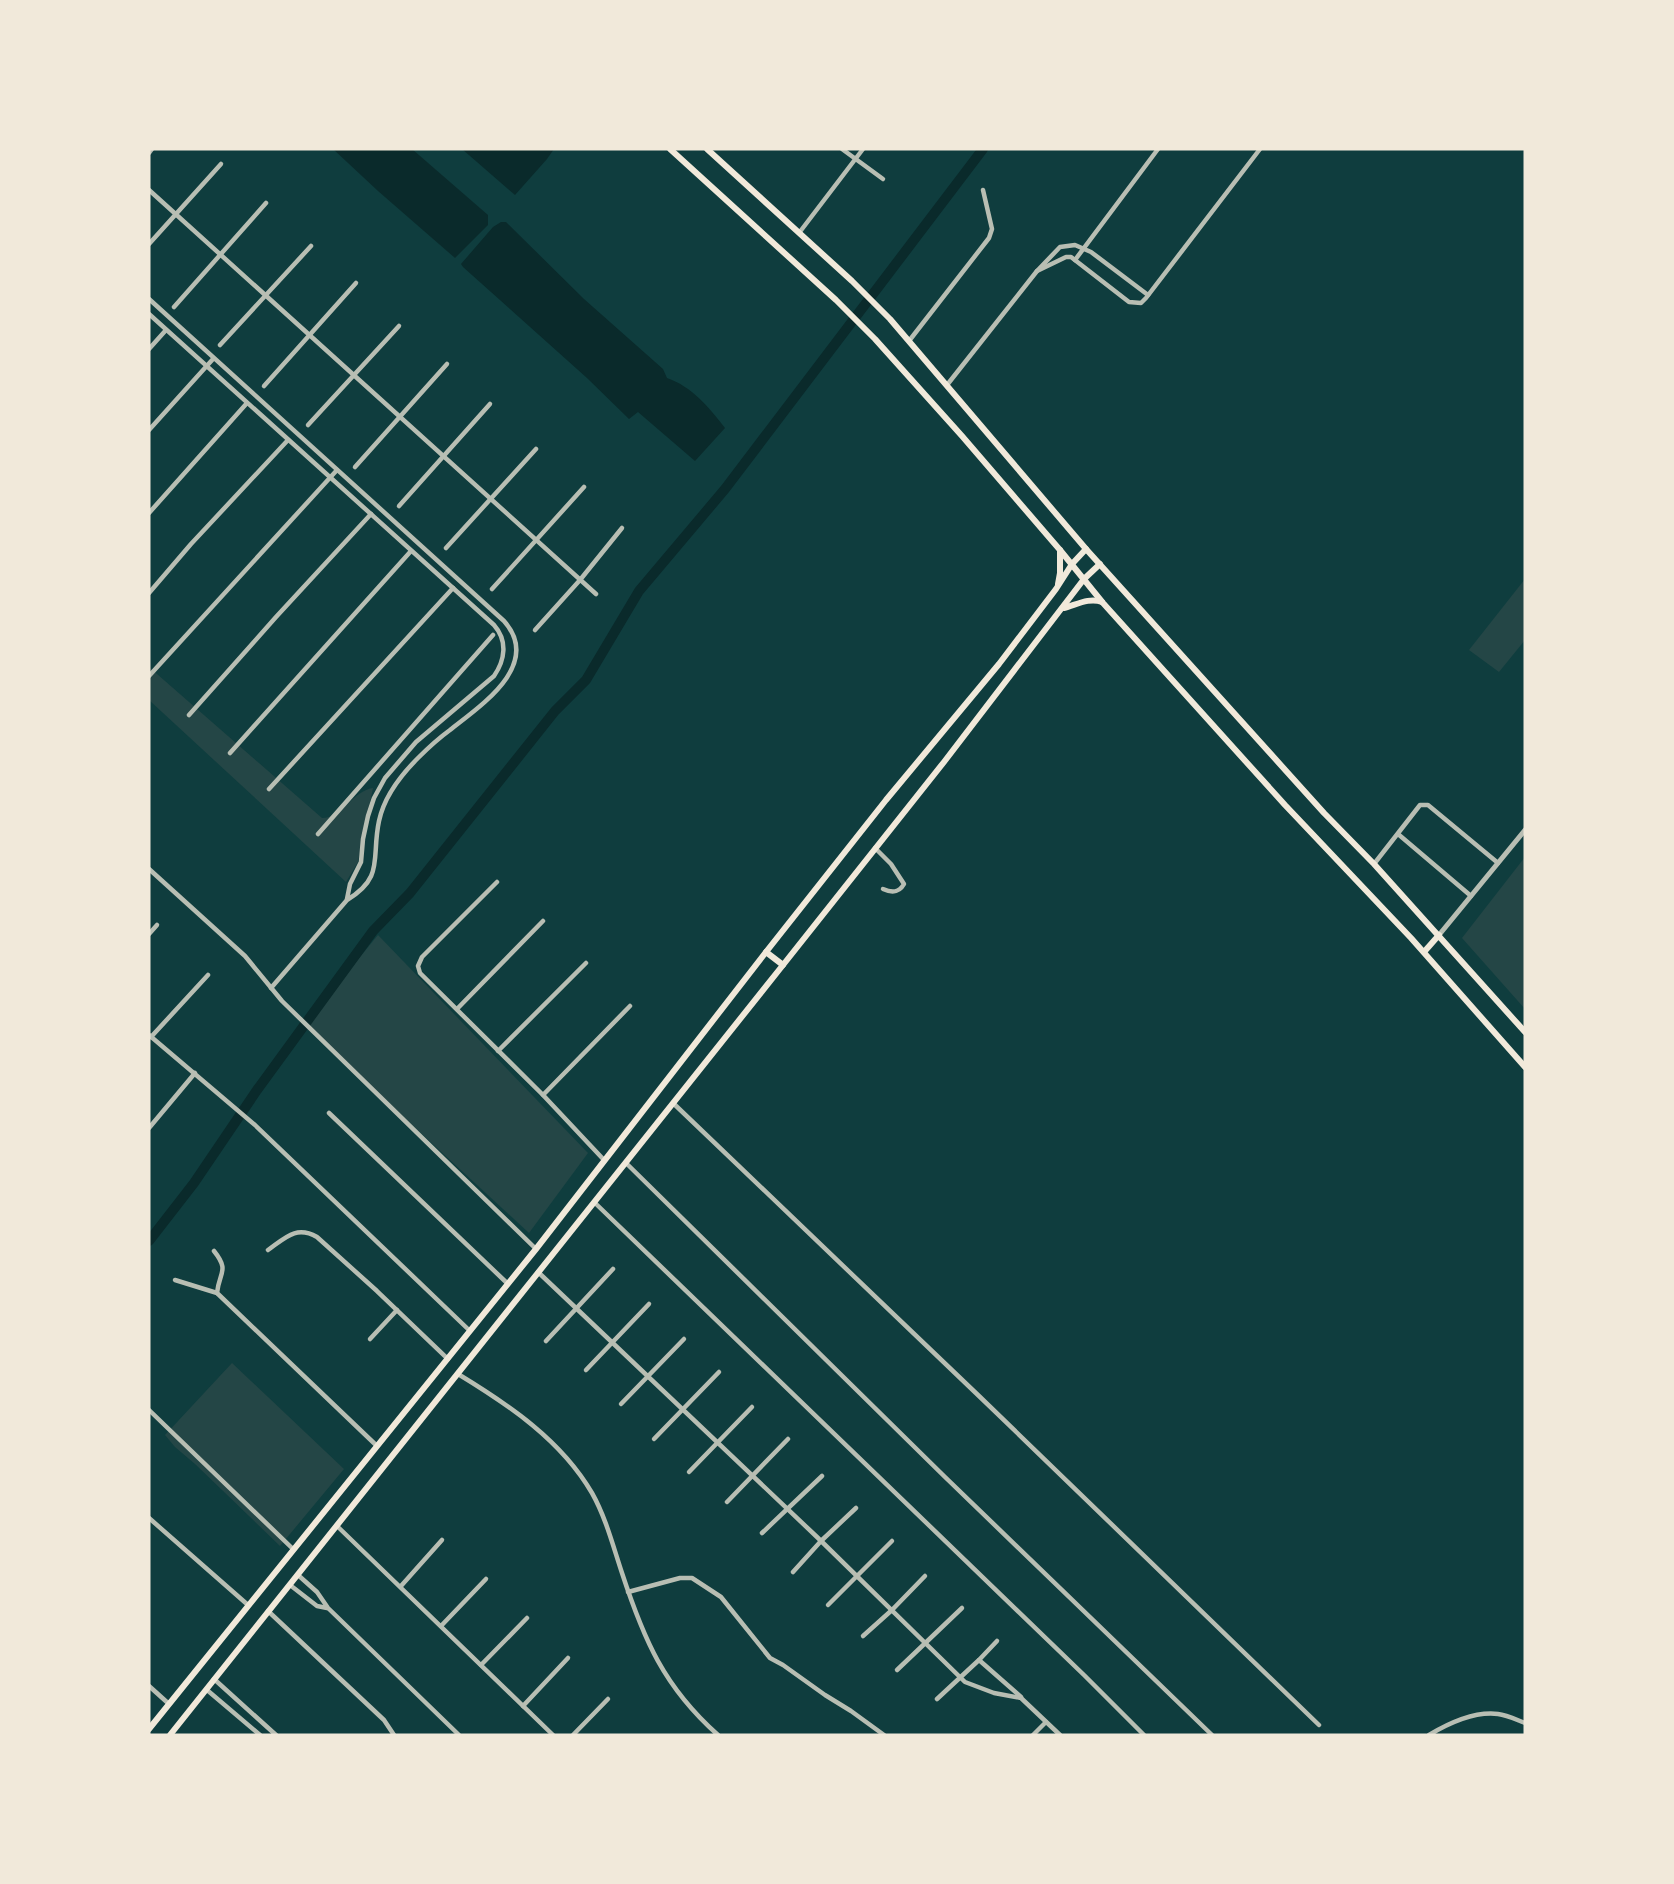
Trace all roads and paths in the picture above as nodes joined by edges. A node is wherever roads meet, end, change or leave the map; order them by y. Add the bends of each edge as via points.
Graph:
1 (152, 149) edge
2 (670, 149) edge
3 (707, 149) edge
4 (842, 149) edge
5 (863, 149) edge
6 (1158, 149) edge
7 (1260, 149) edge
8 (149, 153) edge
9 (856, 159) junction
10 (221, 164) dead end
11 (883, 179) dead end
12 (149, 190) edge
13 (983, 190) dead end
14 (266, 203) dead end
15 (177, 214) junction
16 (798, 234) junction
17 (149, 244) edge
18 (311, 246) dead end
19 (1083, 249) junction
20 (222, 254) junction
21 (1075, 260) junction
22 (1037, 271) junction
23 (356, 283) dead end
24 (266, 295) junction
25 (1149, 295) junction
26 (149, 299) edge
27 (174, 307) dead end
28 (149, 314) edge
29 (399, 326) dead end
30 (166, 330) junction
31 (310, 336) junction
32 (909, 341) junction
33 (220, 345) dead end
34 (149, 349) edge
35 (213, 359) junction
36 (447, 364) dead end
37 (206, 366) junction
38 (354, 375) junction
39 (947, 385) junction
40 (264, 386) dead end
41 (247, 403) junction
42 (490, 404) dead end
43 (399, 416) junction
44 (308, 425) dead end
45 (149, 430) edge
46 (288, 440) junction
47 (537, 449) dead end
48 (444, 457) junction
49 (355, 467) dead end
50 (337, 470) junction
51 (330, 477) junction
52 (584, 487) dead end
53 (490, 498) junction
54 (399, 506) dead end
55 (149, 513) edge
56 (371, 514) junction
57 (622, 528) dead end
58 (536, 540) junction
59 (446, 548) dead end
60 (1086, 549) junction
61 (1060, 550) junction
62 (411, 551) junction
63 (1100, 564) junction
64 (1072, 565) junction
65 (1084, 579) junction
66 (580, 580) junction
67 (453, 588) junction
68 (492, 589) dead end
69 (1056, 589) junction
70 (149, 593) edge
71 (596, 594) dead end
72 (1103, 603) junction
73 (1063, 608) junction
74 (535, 630) dead end
75 (493, 635) dead end
76 (149, 676) edge
77 (190, 715) dead end
78 (405, 733) junction
79 (424, 736) junction
80 (416, 742) junction
81 (431, 746) junction
82 (230, 753) dead end
83 (269, 789) dead end
84 (368, 816) junction
85 (379, 820) junction
86 (1525, 830) edge
87 (318, 834) dead end
88 (1398, 834) junction
89 (875, 848) junction
90 (1498, 863) junction
91 (1374, 864) junction
92 (149, 869) edge
93 (497, 882) dead end
94 (883, 889) dead end
95 (1471, 895) junction
96 (347, 900) junction
97 (543, 921) dead end
98 (157, 925) dead end
99 (149, 934) edge
100 (1439, 935) junction
101 (766, 952) junction
102 (1424, 952) junction
103 (586, 963) dead end
104 (783, 965) junction
105 (208, 975) dead end
106 (271, 988) junction
107 (630, 1006) dead end
108 (457, 1009) junction
109 (1525, 1032) edge
110 (150, 1036) edge
111 (498, 1051) junction
112 (1525, 1067) edge
113 (195, 1073) junction
114 (543, 1095) junction
115 (673, 1103) junction
116 (329, 1113) dead end
117 (149, 1128) edge
118 (604, 1160) junction
119 (625, 1163) junction
120 (594, 1202) junction
121 (536, 1249) junction
122 (268, 1250) dead end
123 (214, 1251) dead end
124 (613, 1269) dead end
125 (538, 1272) junction
126 (175, 1280) dead end
127 (508, 1284) junction
128 (217, 1293) junction
129 (649, 1304) dead end
130 (576, 1307) junction
131 (397, 1310) junction
132 (470, 1331) junction
133 (370, 1339) dead end
134 (684, 1339) dead end
135 (546, 1341) dead end
136 (612, 1342) junction
137 (448, 1359) junction
138 (586, 1370) dead end
139 (719, 1372) dead end
140 (458, 1374) junction
141 (648, 1376) junction
142 (621, 1404) dead end
143 (752, 1407) dead end
144 (682, 1408) junction
145 (149, 1409) edge
146 (654, 1439) dead end
147 (788, 1439) dead end
148 (718, 1442) junction
149 (377, 1446) junction
150 (689, 1472) dead end
151 (752, 1474) junction
152 (822, 1476) dead end
153 (727, 1502) dead end
154 (787, 1508) junction
155 (856, 1508) dead end
156 (149, 1518) edge
157 (337, 1526) junction
158 (762, 1533) dead end
159 (442, 1540) dead end
160 (821, 1541) junction
161 (892, 1541) dead end
162 (293, 1549) junction
163 (793, 1572) dead end
164 (298, 1575) junction
165 (856, 1575) junction
166 (925, 1576) dead end
167 (486, 1579) dead end
168 (290, 1585) junction
169 (401, 1586) junction
170 (628, 1592) junction
171 (248, 1605) junction
172 (828, 1605) dead end
173 (328, 1608) junction
174 (961, 1608) dead end
175 (892, 1610) junction
176 (268, 1611) junction
177 (527, 1618) dead end
178 (441, 1626) junction
179 (863, 1636) dead end
180 (996, 1641) dead end
181 (925, 1643) junction
182 (568, 1658) dead end
183 (979, 1660) junction
184 (481, 1665) junction
185 (897, 1670) dead end
186 (960, 1677) junction
187 (214, 1679) junction
188 (149, 1686) edge
189 (207, 1689) junction
190 (1021, 1698) junction
191 (608, 1699) dead end
192 (937, 1699) dead end
193 (169, 1704) junction
194 (523, 1706) junction
195 (256, 1717) junction
196 (1046, 1722) junction
197 (1525, 1723) edge
198 (1319, 1725) dead end
199 (249, 1726) junction
200 (149, 1729) edge
201 (170, 1735) edge
202 (260, 1735) edge
203 (276, 1735) edge
204 (394, 1735) edge
205 (459, 1735) edge
206 (553, 1735) edge
207 (573, 1735) edge
208 (718, 1735) edge
209 (884, 1735) edge
210 (1033, 1735) edge
211 (1060, 1735) edge
212 (1144, 1735) edge
213 (1212, 1735) edge
214 (1429, 1735) edge

1 - 8 street
2 - 61 main road via 875,340
3 - 16 main road
4 - 9 street
5 - 9 street
6 - 19 street
7 - 25 street
9 - 11 street
9 - 16 street
10 - 15 street
12 - 15 street
13 - 32 street via 992,229 989,238
14 - 20 street
15 - 17 street
15 - 20 street
16 - 32 main road via 852,281
18 - 24 street
19 - 21 street
19 - 22 street via 1060,247
19 - 25 street
20 - 24 street
20 - 27 street
21 - 22 street via 1066,257
21 - 25 street via 1129,302 1141,303
22 - 39 street
23 - 31 street
24 - 31 street
24 - 33 street
26 - 35 street
28 - 30 street
29 - 38 street
30 - 34 street
30 - 37 street
31 - 38 street
31 - 40 street
32 - 39 main road
35 - 37 street
35 - 50 street
36 - 43 street
37 - 41 street
37 - 45 street
38 - 43 street
38 - 44 street
39 - 60 main road
41 - 46 street
41 - 55 street
42 - 48 street
43 - 48 street
43 - 49 street
46 - 51 street
46 - 70 street
47 - 53 street
48 - 53 street
48 - 54 street
50 - 51 street
50 - 81 street via 511,631 514,663 510,674 483,704
51 - 56 street
51 - 76 street
52 - 58 street
53 - 58 street
53 - 59 street
56 - 62 street
56 - 77 street
57 - 66 street
58 - 66 street
58 - 68 street
60 - 63 main road
60 - 64 main road
61 - 64 main road
61 - 69 main road
62 - 67 street
62 - 82 street
63 - 65 main road
63 - 91 main road
64 - 65 main road
64 - 69 main road
65 - 72 main road
65 - 73 main road
66 - 71 street
66 - 74 street
67 - 79 street via 499,631 504,646 502,662 494,676
67 - 83 street
69 - 101 main road
72 - 73 main road via 1094,599
72 - 102 main road
73 - 89 main road
75 - 78 street
78 - 80 street
78 - 87 street
79 - 80 street
79 - 81 street
80 - 84 street via 385,778
81 - 85 street via 400,778
84 - 85 street
84 - 96 street via 361,862 349,884
85 - 96 street via 373,873 362,890
86 - 90 street
88 - 90 street via 1420,805 1428,805
88 - 91 street
88 - 95 street
89 - 94 street via 904,884 896,891
89 - 104 main road
90 - 95 street
91 - 100 main road
92 - 106 street via 245,956
93 - 108 street via 418,965
95 - 100 street
96 - 106 street
97 - 108 street
98 - 99 street
100 - 102 main road
100 - 109 main road
101 - 104 main road
101 - 118 main road
102 - 112 main road
103 - 111 street
104 - 115 main road
105 - 110 street
106 - 121 street
107 - 114 street
108 - 111 street
110 - 113 street
111 - 114 street
113 - 117 street
113 - 132 street
114 - 118 street
115 - 119 main road
115 - 198 street
116 - 127 street
118 - 121 main road
119 - 120 main road
119 - 213 street
120 - 125 main road
120 - 212 street
121 - 127 main road
122 - 131 street via 289,1234 308,1232
123 - 128 street via 224,1265
124 - 130 street
125 - 130 street
125 - 140 main road
126 - 128 street
127 - 132 main road
128 - 149 street
129 - 136 street
130 - 135 street
130 - 136 street
131 - 133 street
131 - 137 street
132 - 137 main road
134 - 141 street
136 - 138 street
136 - 141 street
137 - 149 main road
139 - 144 street
140 - 157 main road
140 - 170 street via 498,1399 555,1445 571,1464 606,1521
141 - 142 street
141 - 144 street
143 - 148 street
144 - 146 street
144 - 148 street
145 - 162 street
147 - 151 street
148 - 150 street
148 - 151 street
149 - 162 main road
151 - 153 street
151 - 154 street
152 - 154 street
154 - 158 street
154 - 160 street
155 - 160 street
156 - 171 street
157 - 164 main road
157 - 169 street
159 - 169 street
160 - 163 street
160 - 165 street
161 - 165 street
162 - 171 main road
164 - 168 main road
164 - 173 street
165 - 172 street
165 - 175 street
166 - 175 street
167 - 178 street
168 - 173 street via 317,1606
168 - 176 main road
169 - 178 street
170 - 208 street via 660,1668
170 - 209 street via 692,1578 721,1597 770,1658
171 - 193 main road
173 - 205 street
174 - 181 street
175 - 179 street
175 - 181 street
176 - 187 main road
176 - 204 street via 384,1720
177 - 184 street
178 - 184 street
180 - 183 street
181 - 185 street
181 - 186 street
182 - 194 street
183 - 186 street
183 - 190 street
184 - 194 street
186 - 190 street via 994,1693
186 - 192 street
187 - 189 main road
187 - 195 street
188 - 193 street
189 - 199 street
189 - 201 main road
190 - 196 street
191 - 207 street
193 - 200 main road
194 - 206 street
195 - 199 street
195 - 203 street
196 - 210 street
196 - 211 street
197 - 214 street via 1499,1714 1472,1716
199 - 202 street

